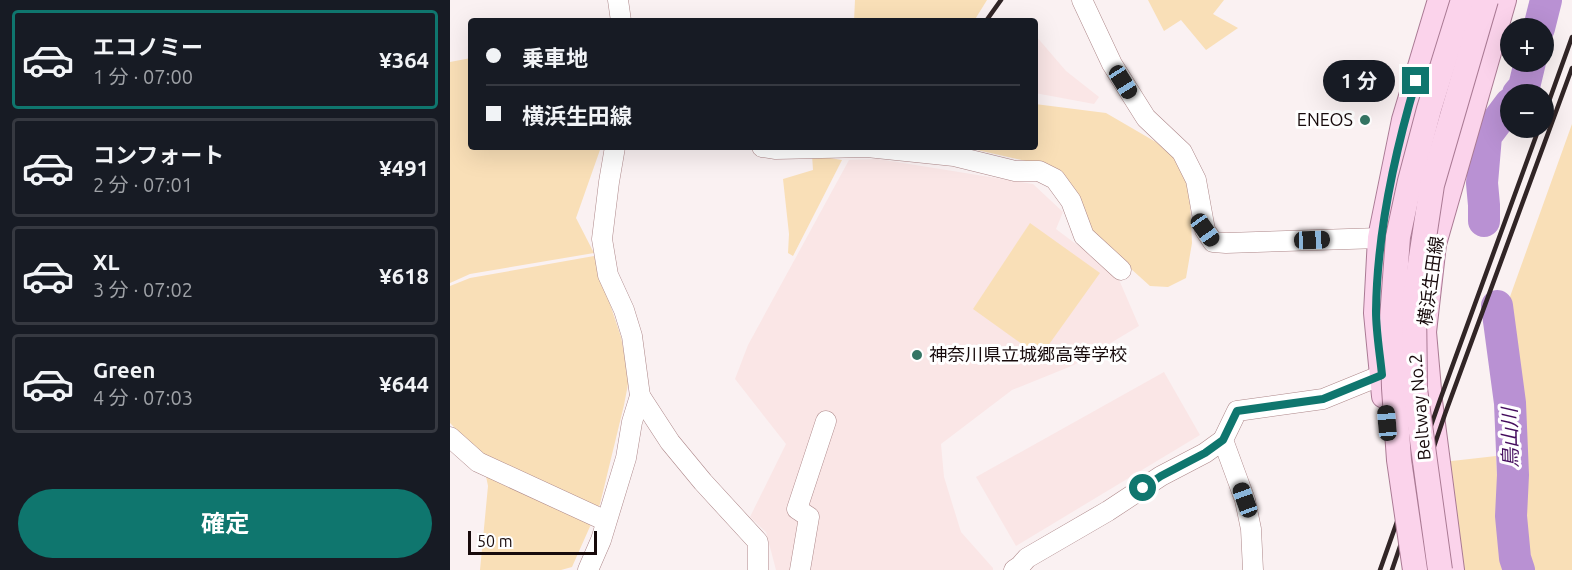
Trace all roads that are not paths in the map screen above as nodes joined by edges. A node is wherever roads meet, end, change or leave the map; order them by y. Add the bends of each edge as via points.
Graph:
1 (618, 0) edge
2 (1082, 0) edge
3 (1440, 0) edge
4 (1463, 0) edge
5 (1486, 0) edge
6 (1504, 0) edge
7 (621, 18) edge
8 (614, 150) edge
9 (896, 150) edge
10 (1380, 238) junction
11 (1121, 270) dead end
12 (1382, 375) junction
13 (640, 396) junction
14 (826, 422) dead end
15 (450, 436) edge
16 (1223, 440) junction
17 (606, 521) junction
18 (588, 570) edge
19 (758, 570) edge
20 (800, 570) edge
21 (1014, 570) edge
22 (1253, 570) edge
23 (1410, 570) edge
24 (1415, 570) edge
25 (1440, 570) edge
26 (1452, 570) edge

1 - 7 street
2 - 10 street via 1112,64 1146,118 1182,152 1196,180 1205,230 1213,242
3 - 10 main road via 1404,120
4 - 24 main road, Beltway No.2, bridge via 1429,109 1398,237 1392,319 1394,388 1399,460
5 - 25 main road, Beltway No.2, bridge via 1432,185 1414,304 1414,389
6 - 26 main road, 横浜生田線 via 1434,244 1424,332
8 - 13 street via 602,239 608,275 632,336
9 - 11 street via 954,156 1015,171 1039,171 1055,179 1071,201 1083,237
10 - 12 main road via 1376,313
12 - 16 street via 1323,399 1237,411
12 - 23 main road via 1389,447
13 - 17 street
13 - 19 street via 670,442 758,542
14 - 20 street via 797,509 809,517
15 - 17 street via 478,462
16 - 21 street via 1026,558
16 - 22 street via 1245,500
17 - 18 street

